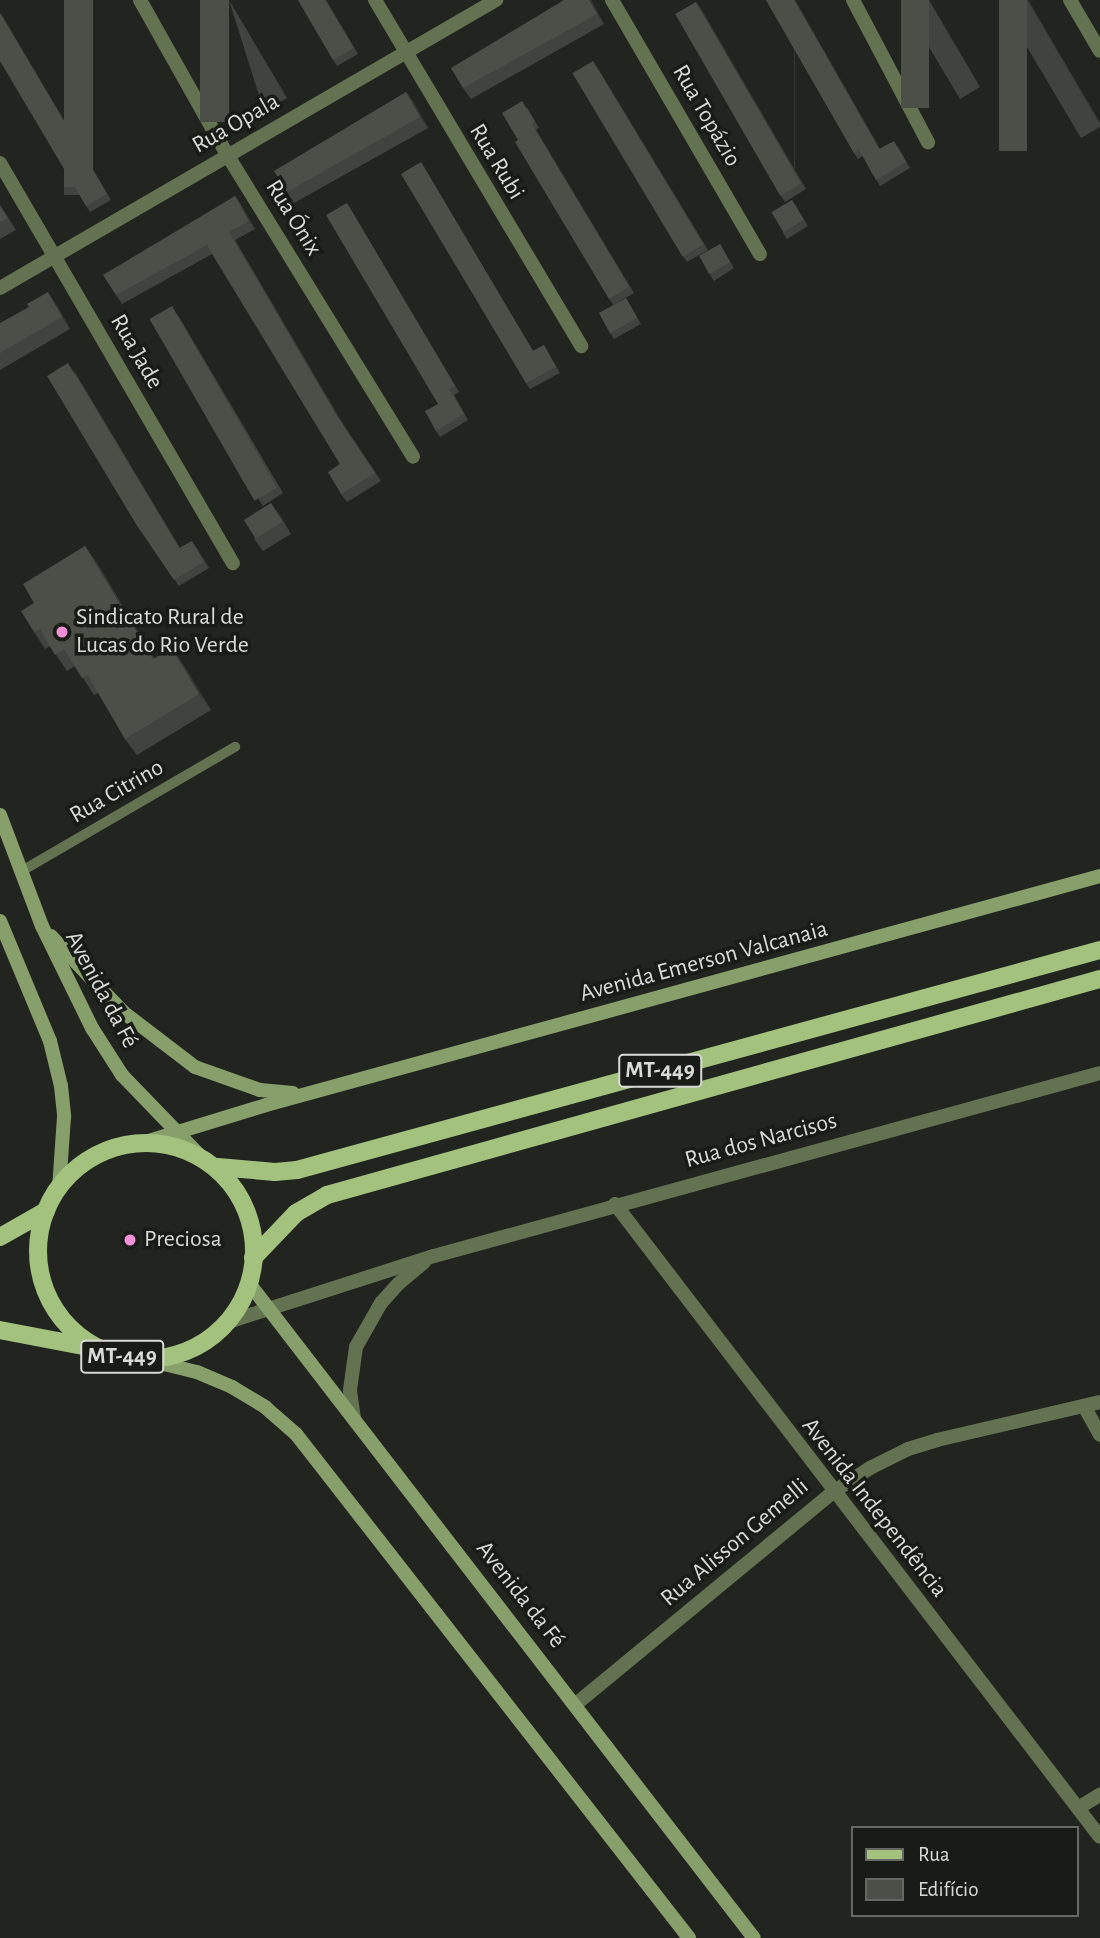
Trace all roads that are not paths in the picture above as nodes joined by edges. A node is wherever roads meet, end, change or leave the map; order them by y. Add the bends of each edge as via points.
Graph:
1 (140, 0) edge
2 (374, 0) edge
3 (496, 0) edge
4 (612, 0) edge
5 (853, 0) edge
6 (1070, 0) edge
7 (1100, 51) edge
8 (405, 53) junction
9 (928, 142) dead end
10 (228, 156) junction
11 (0, 163) edge
12 (760, 254) dead end
13 (54, 257) junction
14 (0, 288) edge
15 (581, 346) dead end
16 (413, 457) dead end
17 (233, 563) dead end
18 (235, 747) dead end
19 (0, 815) edge
20 (20, 873) junction
21 (1100, 876) edge
22 (0, 921) edge
23 (42, 926) junction
24 (1100, 950) edge
25 (1100, 979) edge
26 (1100, 1073) edge
27 (319, 1091) junction
28 (177, 1132) junction
29 (142, 1143) junction
30 (211, 1163) junction
31 (59, 1188) junction
32 (615, 1205) junction
33 (46, 1211) junction
34 (0, 1237) edge
35 (434, 1255) junction
36 (253, 1258) junction
37 (248, 1282) junction
38 (269, 1309) junction
39 (228, 1322) junction
40 (0, 1330) edge
41 (99, 1349) junction
42 (148, 1360) junction
43 (1100, 1402) edge
44 (1084, 1406) junction
45 (354, 1419) junction
46 (1100, 1435) edge
47 (833, 1492) junction
48 (576, 1704) junction
49 (1100, 1795) edge
50 (1078, 1808) junction
51 (1100, 1837) edge
52 (689, 1938) edge
53 (754, 1938) edge

1 - 10 street, Rua Ónix
2 - 8 street, Rua Rubi
3 - 8 street, Rua Opala
4 - 12 street, Rua Topázio
5 - 9 street
6 - 7 street
8 - 10 street, Rua Opala
8 - 15 street, Rua Rubi
10 - 13 street, Rua Opala
10 - 16 street, Rua Ónix
11 - 13 street, Rua Jade
13 - 14 street, Rua Opala
13 - 17 street, Rua Jade
18 - 20 lane, Rua Citrino
19 - 20 main road, Avenida da Fé
20 - 23 main road, Avenida da Fé
21 - 27 main road, Avenida Emerson Valcanaia
22 - 31 main road via 50,1041 61,1086 64,1116
23 - 27 main road via 123,1012 195,1067 260,1090
23 - 28 main road, Avenida da Fé via 64,976 122,1075
24 - 30 main road, MT-449 via 297,1170 275,1172
25 - 36 main road, MT-449 via 327,1195 296,1213
26 - 32 street, Rua dos Narcisos
27 - 28 main road
28 - 29 main road
28 - 30 main road, Avenida da Fé
29 - 30 main road, MT-449 via 174,1147
29 - 31 main road, MT-449 via 110,1150 81,1165
30 - 36 main road, MT-449 via 244,1206 253,1236
31 - 33 main road, MT-449
32 - 35 street, Rua dos Narcisos
32 - 47 street, Avenida Independência
33 - 34 main road
33 - 41 main road, MT-449 via 38,1261 45,1289 58,1314 77,1335
35 - 38 street, Rua dos Narcisos
35 - 45 street, Rua dos Narcisos via 398,1284 367,1323 351,1371
36 - 37 main road, MT-449
37 - 38 main road, Avenida da Fé
37 - 39 main road, MT-449
38 - 39 street, Rua dos Narcisos
38 - 45 main road, Avenida da Fé
39 - 42 main road, MT-449 via 205,1342 177,1355
40 - 41 main road, MT-449
41 - 42 main road, MT-449
42 - 52 main road via 197,1372 232,1387 296,1434
43 - 44 street, Rua Alisson Gemelli
44 - 46 street
44 - 47 street, Rua Alisson Gemelli via 923,1444 886,1459
45 - 48 main road, Avenida da Fé
47 - 48 street, Rua Alisson Gemelli
47 - 50 street, Avenida Independência
48 - 53 main road, Avenida da Fé
49 - 50 street
50 - 51 street, Avenida Independência

